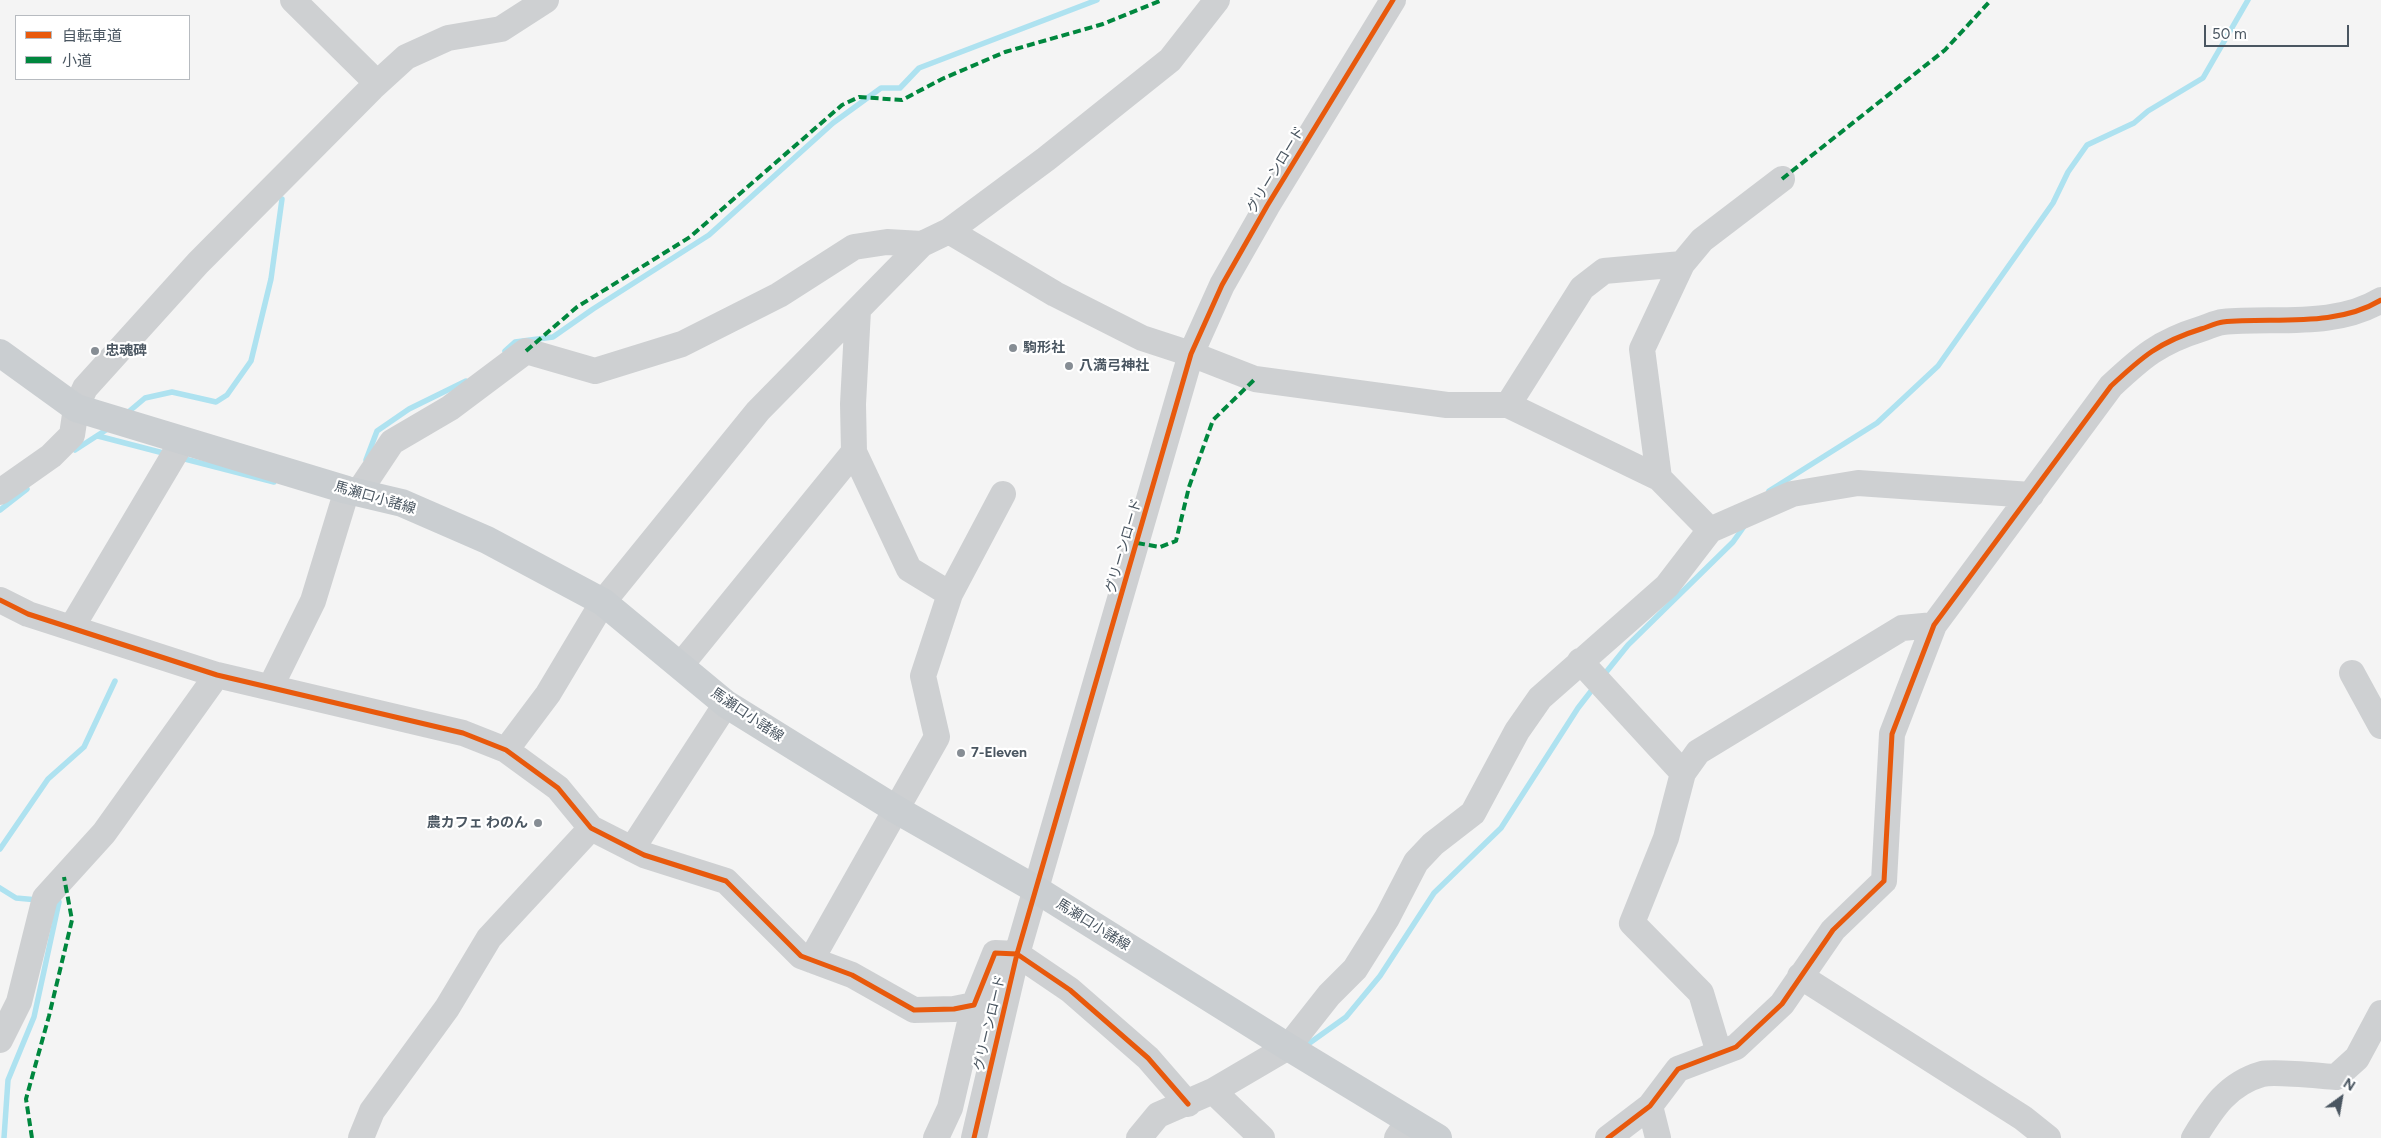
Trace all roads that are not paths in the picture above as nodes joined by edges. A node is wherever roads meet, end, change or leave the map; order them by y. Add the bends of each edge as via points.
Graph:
1 (293, 0) edge
2 (546, 0) edge
3 (1217, 0) edge
4 (1393, 0) edge
5 (377, 83) junction
6 (1782, 179) dead end
7 (950, 231) junction
8 (922, 244) junction
9 (1682, 264) junction
10 (2381, 300) edge
11 (858, 310) junction
12 (0, 353) edge
13 (1191, 354) junction
14 (1508, 405) junction
15 (76, 408) junction
16 (183, 440) junction
17 (854, 452) junction
18 (1659, 478) junction
19 (0, 492) edge
20 (352, 492) junction
21 (1003, 494) dead end
22 (2031, 495) junction
23 (1710, 530) junction
24 (950, 594) junction
25 (0, 600) edge
26 (603, 602) junction
27 (1934, 625) junction
28 (72, 628) junction
29 (1580, 661) junction
30 (680, 666) junction
31 (2352, 673) dead end
32 (218, 675) junction
33 (271, 686) junction
34 (726, 704) junction
35 (2381, 726) edge
36 (506, 750) junction
37 (1683, 773) junction
38 (897, 810) junction
39 (591, 828) junction
40 (632, 849) junction
41 (1037, 890) junction
42 (1017, 954) junction
43 (811, 960) junction
44 (1800, 976) junction
45 (974, 1005) junction
46 (2381, 1013) edge
47 (0, 1040) edge
48 (1288, 1047) junction
49 (1719, 1053) junction
50 (1213, 1091) junction
51 (1188, 1104) junction
52 (1650, 1106) junction
53 (1403, 1129) edge
54 (362, 1138) edge
55 (936, 1138) edge
56 (974, 1138) edge
57 (1139, 1138) edge
58 (1262, 1138) edge
59 (1438, 1138) edge
60 (1608, 1138) edge
61 (1658, 1138) edge
62 (2048, 1138) edge
63 (2194, 1138) edge

1 - 5 street
2 - 5 street via 501,29 448,38 406,57
3 - 7 street via 1170,60
4 - 13 street, グリーンロード via 1267,206 1222,285
5 - 15 street via 198,263 85,388
6 - 9 street via 1702,240
7 - 8 street
7 - 13 street via 1055,294 1142,338
8 - 11 street
8 - 20 street via 886,242 854,247 779,295 682,344 595,371 526,351 450,408 392,442
9 - 14 street via 1604,271 1582,288
9 - 18 street via 1642,349
10 - 22 street via 2368,308 2337,315 2286,321 2221,322 2173,337 2141,358 2112,386
11 - 17 street
11 - 26 street via 758,411
12 - 15 main road, 馬瀬口小諸線
13 - 14 street via 1255,379 1447,405
13 - 41 street, グリーンロード
14 - 18 street
15 - 16 main road, 馬瀬口小諸線
15 - 19 street via 72,435 51,456
16 - 20 main road, 馬瀬口小諸線
16 - 28 street
17 - 24 street via 909,569
17 - 30 street
18 - 23 street
20 - 26 main road, 馬瀬口小諸線 via 402,503 487,540
20 - 33 street via 313,600
21 - 24 street
22 - 23 street via 1858,484 1792,494
22 - 27 street
23 - 29 street via 1667,586
24 - 38 street via 923,676 937,737
25 - 28 street via 28,614
26 - 30 main road, 馬瀬口小諸線
26 - 36 street via 548,694
27 - 37 street via 1902,628 1698,752
27 - 44 street via 1892,734 1884,881 1832,930
28 - 32 street
29 - 37 street
29 - 48 street via 1540,698 1517,731 1473,813 1433,844 1416,862 1387,918 1355,969 1328,995
30 - 34 main road, 馬瀬口小諸線
31 - 35 street
32 - 33 street
32 - 47 street via 104,833 45,898 19,1002
33 - 36 street via 463,733
34 - 38 main road, 馬瀬口小諸線
34 - 40 street
36 - 39 street via 558,788
37 - 49 street via 1666,838 1632,923 1701,993
38 - 41 main road, 馬瀬口小諸線
38 - 43 street
39 - 40 street
39 - 54 street via 489,938 447,1008 372,1111
40 - 43 street via 726,881 800,956
41 - 42 street, グリーンロード
41 - 48 main road, 馬瀬口小諸線
42 - 45 street via 995,953
42 - 51 street via 1070,990 1099,1015 1148,1058
42 - 56 street, グリーンロード
43 - 45 street via 852,975 914,1010
44 - 49 street via 1782,1004 1736,1047
44 - 62 street via 2023,1118
45 - 55 street via 950,1108
46 - 63 street via 2357,1058 2336,1077 2264,1074 2233,1087 2211,1110
48 - 50 street
48 - 53 main road, 馬瀬口小諸線
49 - 52 street via 1678,1069
50 - 51 street
50 - 58 street
51 - 57 street via 1158,1115
52 - 60 street
52 - 61 street
53 - 59 main road, 馬瀬口小諸線

